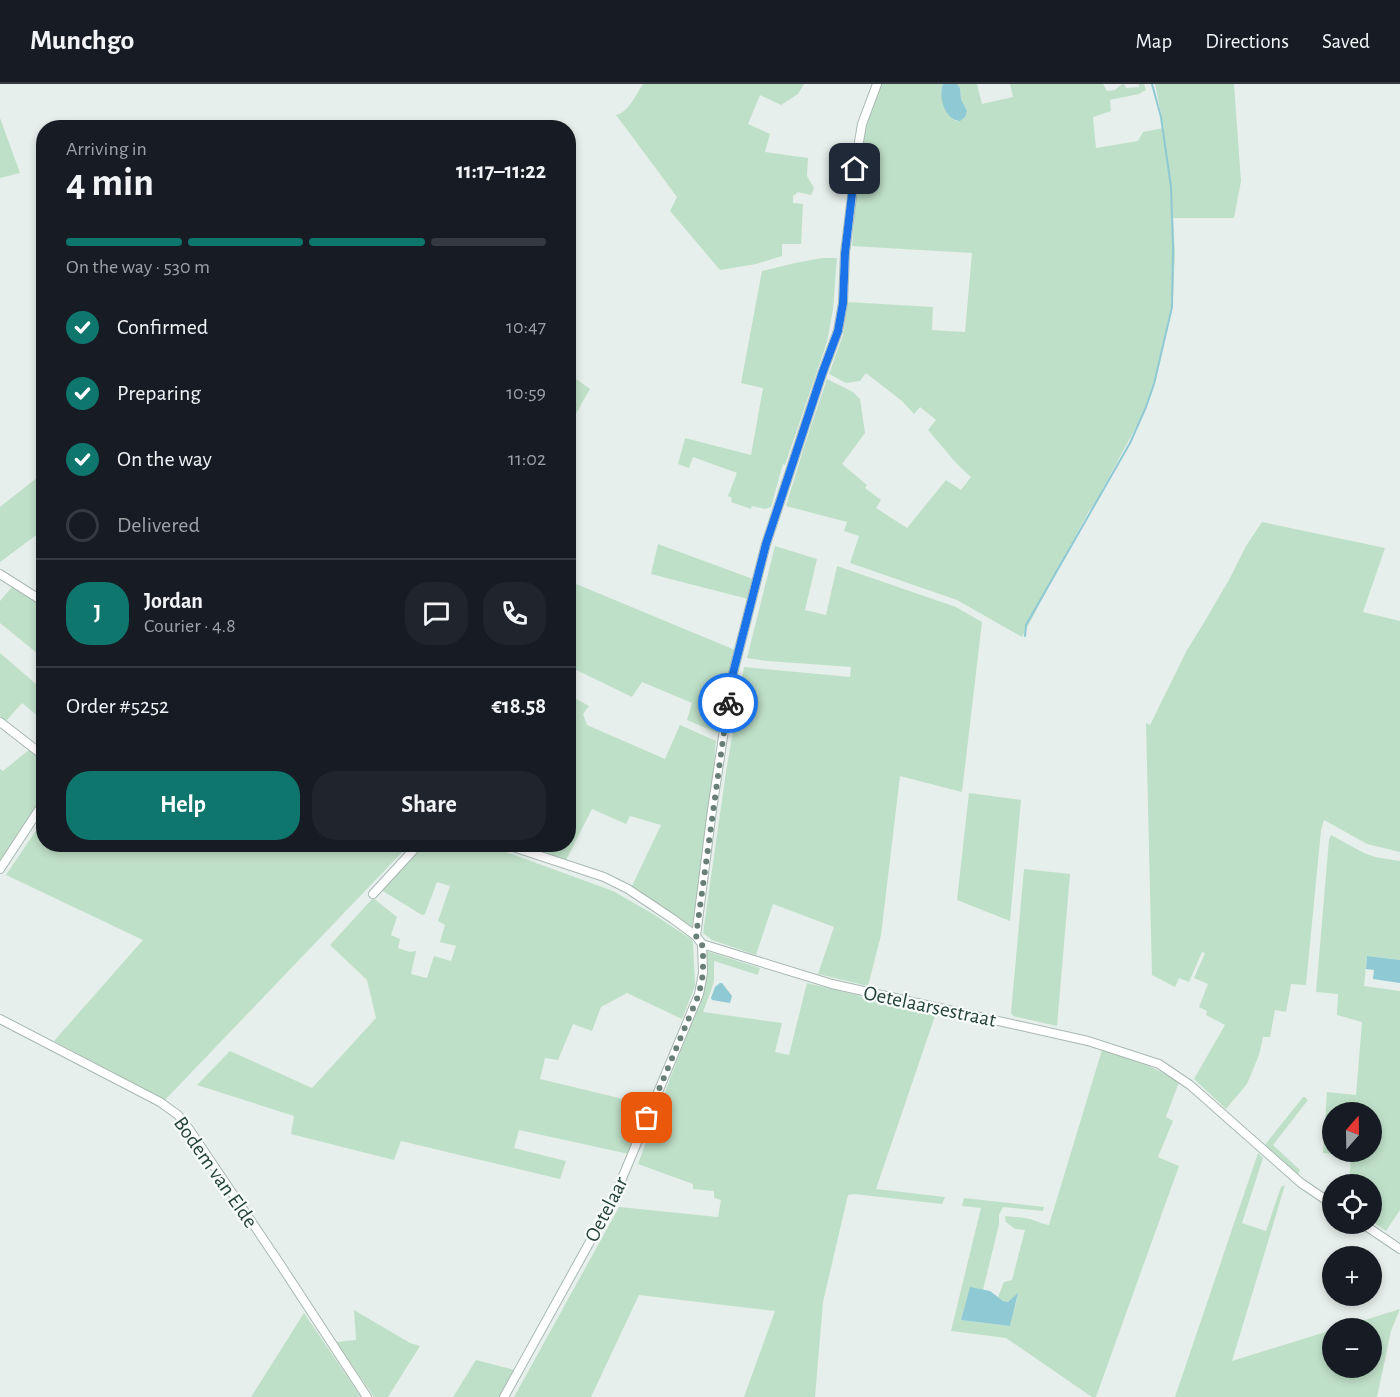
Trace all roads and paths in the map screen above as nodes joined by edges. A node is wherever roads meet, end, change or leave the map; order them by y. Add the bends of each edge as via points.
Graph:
1 (877, 84) edge
2 (0, 574) edge
3 (36, 597) edge
4 (0, 722) edge
5 (36, 750) edge
6 (36, 814) edge
7 (412, 852) edge
8 (528, 852) edge
9 (0, 869) edge
10 (373, 894) dead end
11 (696, 936) junction
12 (702, 944) junction
13 (0, 1019) edge
14 (1322, 1197) edge
15 (1378, 1234) edge
16 (1400, 1249) edge
17 (367, 1397) edge
18 (504, 1397) edge

1 - 11 street via 858,148 838,331 766,544 732,677
2 - 3 street
4 - 5 street
6 - 9 street
7 - 10 street
8 - 11 street via 604,877
11 - 12 street
12 - 14 street, Oetelaarsestraat via 832,984 1088,1041 1159,1064 1190,1085
12 - 18 street, Oetelaar via 699,994 613,1200
13 - 17 street, Bodem van Elde via 178,1115
15 - 16 street

